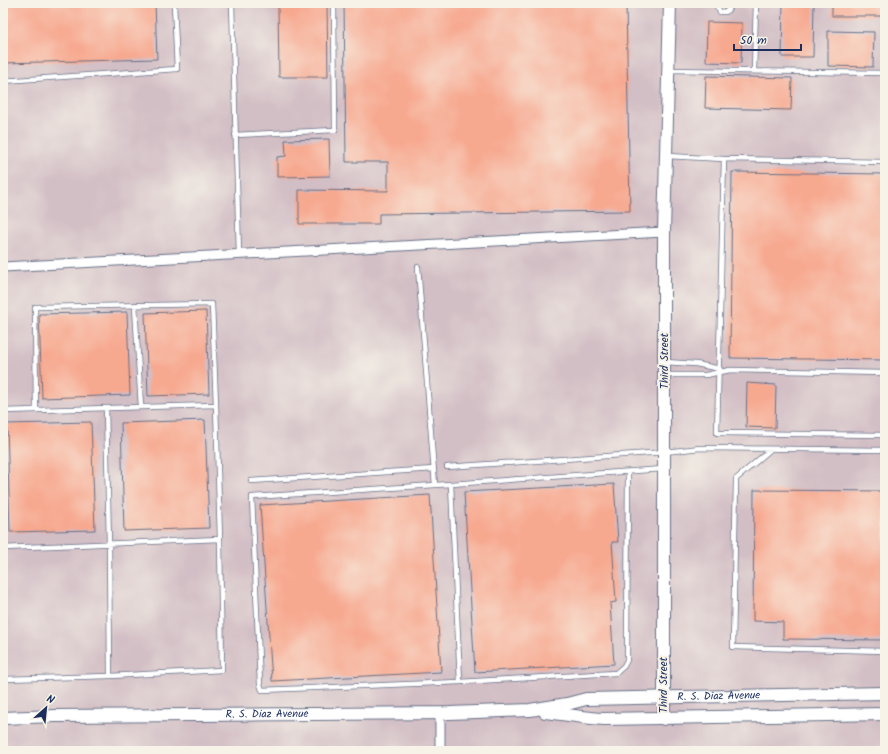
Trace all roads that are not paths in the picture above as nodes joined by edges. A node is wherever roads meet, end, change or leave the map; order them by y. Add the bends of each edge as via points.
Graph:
1 (174, 3) edge
2 (232, 3) edge
3 (334, 3) edge
4 (670, 3) edge
5 (717, 3) edge
6 (732, 3) edge
7 (756, 3) edge
8 (668, 70) junction
9 (754, 71) junction
10 (885, 73) edge
11 (3, 81) edge
12 (235, 135) junction
13 (666, 156) junction
14 (724, 159) junction
15 (885, 162) edge
16 (664, 232) junction
17 (239, 254) junction
18 (3, 267) edge
19 (418, 267) dead end
20 (135, 306) junction
21 (665, 362) junction
22 (719, 370) junction
23 (885, 373) edge
24 (665, 375) junction
25 (216, 405) junction
26 (141, 407) junction
27 (106, 408) junction
28 (36, 409) junction
29 (3, 411) edge
30 (885, 435) edge
31 (772, 449) junction
32 (885, 450) edge
33 (665, 452) junction
34 (447, 467) dead end
35 (434, 469) junction
36 (665, 469) junction
37 (628, 472) junction
38 (251, 481) dead end
39 (451, 484) junction
40 (435, 485) junction
41 (220, 539) junction
42 (109, 544) junction
43 (3, 548) edge
44 (3, 613) edge
45 (885, 651) edge
46 (110, 676) junction
47 (460, 682) junction
48 (885, 693) edge
49 (664, 697) junction
50 (530, 710) junction
51 (440, 713) junction
52 (885, 714) edge
53 (3, 718) edge
54 (664, 719) junction
55 (440, 751) edge

1 - 11 lane via 177,69
2 - 12 lane
3 - 12 lane via 335,130
4 - 8 street, Third Street
5 - 6 lane via 720,12 726,12
7 - 9 lane
8 - 9 lane
8 - 13 street, Third Street
9 - 10 lane
12 - 17 lane
13 - 14 lane
13 - 16 street, Third Street
14 - 15 lane
14 - 22 lane
16 - 17 street
16 - 21 street, Third Street
17 - 18 street
19 - 35 lane
20 - 25 lane via 212,304
20 - 26 lane
20 - 28 lane via 35,307
21 - 22 lane via 696,364
21 - 24 street, Third Street
22 - 23 lane
22 - 24 lane via 706,375
22 - 30 lane via 717,433
24 - 33 street, Third Street
25 - 26 lane
25 - 41 lane
26 - 27 lane
27 - 28 lane
27 - 42 lane
28 - 29 lane
31 - 32 lane
31 - 33 lane via 700,448
31 - 45 lane via 736,479 733,647
33 - 34 lane
33 - 36 street, Third Street
35 - 38 lane
35 - 40 lane
36 - 37 lane
36 - 49 street, Third Street
37 - 39 lane
37 - 47 lane via 624,666 616,673
39 - 40 lane
39 - 47 lane
40 - 47 lane via 252,497 260,684 262,690
41 - 42 lane
41 - 46 lane via 222,670
42 - 43 lane
42 - 46 lane
44 - 46 lane via 4,679
48 - 49 street, R. S. Diaz Avenue
49 - 50 street, R. S. Diaz Avenue via 586,699
49 - 54 street, Third Street
50 - 51 street, R. S. Diaz Avenue
50 - 54 street, R. S. Diaz Avenue via 586,718
51 - 53 street, R. S. Diaz Avenue
51 - 55 street
52 - 54 street, R. S. Diaz Avenue

